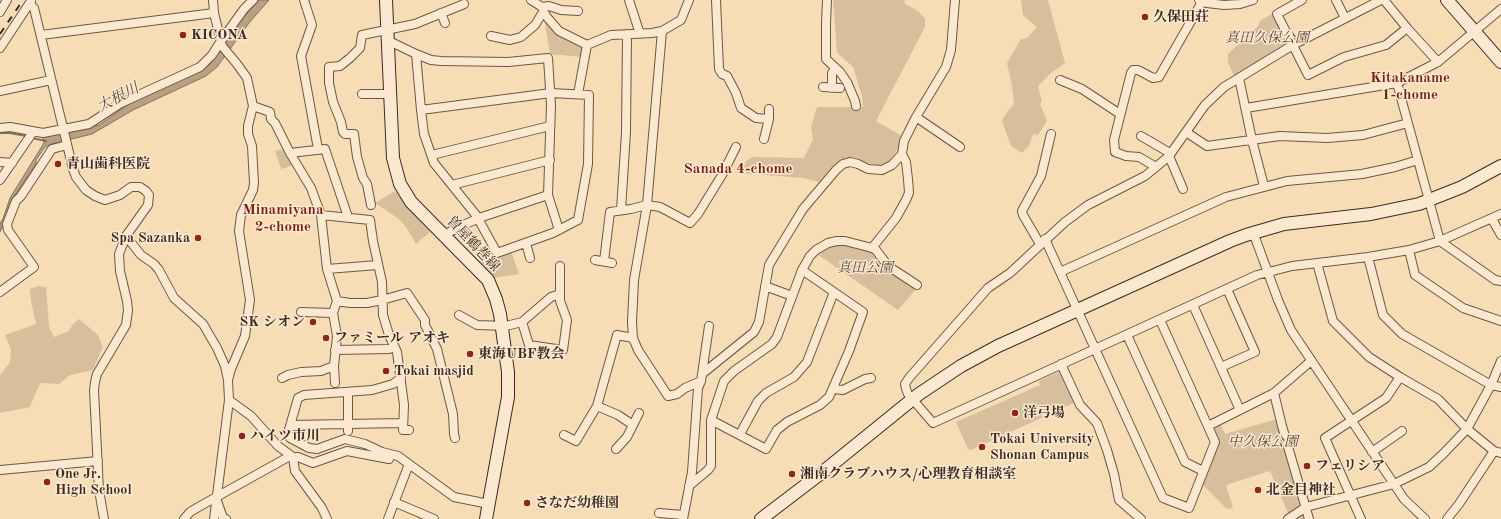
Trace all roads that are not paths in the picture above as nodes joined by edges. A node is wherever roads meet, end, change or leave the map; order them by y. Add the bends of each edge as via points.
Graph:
1 (7, 0) edge
2 (213, 0) edge
3 (253, 0) edge
4 (304, 0) edge
5 (386, 0) edge
6 (531, 0) edge
7 (629, 0) edge
8 (689, 0) edge
9 (716, 0) edge
10 (827, 0) edge
11 (955, 0) edge
12 (1201, 0) edge
13 (1253, 0) edge
14 (1302, 0) edge
15 (1336, 0) edge
16 (1381, 0) edge
17 (1447, 0) edge
18 (31, 2) edge
19 (464, 4) dead end
20 (542, 9) junction
21 (1501, 9) edge
22 (578, 11) dead end
23 (0, 12) edge
24 (214, 13) junction
25 (441, 13) junction
26 (1345, 18) junction
27 (445, 23) dead end
28 (1407, 28) junction
29 (662, 31) junction
30 (1475, 32) junction
31 (41, 34) junction
32 (627, 34) junction
33 (640, 34) junction
34 (386, 35) junction
35 (491, 36) dead end
36 (222, 43) junction
37 (587, 45) junction
38 (1293, 45) junction
39 (0, 48) edge
40 (416, 54) junction
41 (1438, 62) junction
42 (1501, 62) edge
43 (836, 68) junction
44 (1239, 78) junction
45 (51, 80) junction
46 (1060, 80) dead end
47 (1397, 83) junction
48 (831, 88) dead end
49 (0, 91) edge
50 (362, 94) dead end
51 (389, 94) junction
52 (551, 94) junction
53 (578, 94) junction
54 (253, 106) junction
55 (856, 106) dead end
56 (1246, 108) junction
57 (769, 109) dead end
58 (421, 110) junction
59 (1120, 114) junction
60 (916, 117) junction
61 (769, 119) junction
62 (1408, 122) junction
63 (550, 126) junction
64 (0, 128) edge
65 (63, 130) junction
66 (33, 132) junction
67 (1186, 132) junction
68 (1052, 134) dead end
69 (1147, 136) dead end
70 (764, 140) dead end
71 (1252, 140) junction
72 (66, 143) junction
73 (736, 147) dead end
74 (960, 147) dead end
75 (318, 149) junction
76 (290, 153) junction
77 (902, 154) junction
78 (432, 155) junction
79 (1170, 155) junction
80 (550, 160) junction
81 (1418, 160) junction
82 (0, 162) edge
83 (12, 163) junction
84 (1501, 166) edge
85 (1156, 168) junction
86 (0, 180) edge
87 (452, 185) junction
88 (1264, 186) junction
89 (1183, 188) dead end
90 (548, 195) junction
91 (1429, 201) junction
92 (647, 205) junction
93 (371, 206) dead end
94 (621, 210) junction
95 (1501, 214) edge
96 (321, 215) junction
97 (348, 217) junction
98 (479, 218) junction
99 (1492, 219) junction
100 (559, 230) junction
101 (1253, 232) junction
102 (444, 235) junction
103 (1501, 235) edge
104 (126, 236) junction
105 (1042, 241) junction
106 (1440, 241) junction
107 (526, 243) junction
108 (872, 248) junction
109 (1409, 250) junction
110 (1368, 257) junction
111 (530, 258) dead end
112 (612, 263) dead end
113 (1317, 263) junction
114 (378, 265) junction
115 (560, 266) dead end
116 (327, 269) junction
117 (802, 270) junction
118 (1060, 272) junction
119 (1268, 273) junction
120 (1501, 281) edge
121 (917, 285) dead end
122 (766, 286) junction
123 (1227, 289) junction
124 (0, 292) edge
125 (834, 292) junction
126 (560, 294) junction
127 (792, 296) junction
128 (382, 300) junction
129 (337, 301) junction
130 (1193, 305) junction
131 (1077, 311) junction
132 (301, 312) dead end
133 (333, 313) junction
134 (459, 315) dead end
135 (1160, 320) junction
136 (1501, 321) edge
137 (522, 322) junction
138 (502, 326) junction
139 (709, 326) dead end
140 (1127, 335) junction
141 (633, 338) junction
142 (389, 349) dead end
143 (1095, 349) junction
144 (335, 350) junction
145 (1501, 361) edge
146 (1311, 362) junction
147 (1061, 364) junction
148 (334, 366) junction
149 (1221, 367) junction
150 (1400, 377) junction
151 (282, 378) dead end
152 (401, 378) junction
153 (702, 378) junction
154 (871, 378) dead end
155 (228, 380) junction
156 (335, 383) dead end
157 (1491, 385) junction
158 (1501, 387) edge
159 (834, 389) junction
160 (348, 392) junction
161 (1274, 393) junction
162 (912, 399) junction
163 (229, 400) junction
164 (597, 406) junction
165 (1240, 410) junction
166 (639, 413) dead end
167 (711, 420) junction
168 (1351, 421) junction
169 (291, 425) junction
170 (633, 425) junction
171 (1208, 426) junction
172 (348, 427) junction
173 (1467, 428) junction
174 (1402, 432) dead end
175 (740, 434) junction
176 (564, 435) dead end
177 (456, 438) dead end
178 (616, 449) dead end
179 (1372, 452) junction
180 (1497, 452) edge
181 (292, 457) junction
182 (404, 460) junction
183 (98, 461) junction
184 (0, 470) edge
185 (1203, 471) junction
186 (1394, 484) junction
187 (689, 486) junction
188 (1350, 495) junction
189 (216, 498) junction
190 (394, 502) junction
191 (489, 504) junction
192 (1306, 507) junction
193 (659, 513) dead end
194 (683, 517) edge
195 (104, 519) edge
196 (184, 519) edge
197 (214, 519) edge
198 (226, 519) edge
199 (327, 519) edge
200 (388, 519) edge
201 (434, 519) edge
202 (488, 519) edge
203 (761, 519) edge
204 (1142, 519) edge
205 (1288, 519) edge
206 (1309, 519) edge
207 (1361, 519) edge
208 (1426, 519) edge
209 (1447, 519) edge

1 - 23 street
2 - 24 street
3 - 36 street via 244,9
4 - 75 street via 312,25 301,56
5 - 34 street, 曽屋鶴巻線
6 - 20 street
7 - 33 street
8 - 29 street via 681,20
9 - 61 street via 718,69 726,76 741,108 756,118
10 - 43 street via 826,59
11 - 60 street via 946,67
12 - 13 street via 1224,5
12 - 59 street via 1159,76 1153,78 1133,70
14 - 38 street via 1277,14
15 - 26 street
16 - 26 street
16 - 28 street
17 - 30 street
18 - 31 street
18 - 39 street
19 - 25 street
20 - 22 street via 549,6
20 - 35 street via 535,25 521,37 510,40
20 - 37 street via 559,31
21 - 30 street
24 - 31 street
24 - 36 street
25 - 27 street
25 - 34 street
26 - 38 street
28 - 38 street via 1386,45 1344,57 1308,75
28 - 41 street
29 - 33 street
29 - 92 street
30 - 41 street
30 - 42 street
31 - 45 street
32 - 33 street
32 - 37 street via 611,35
32 - 94 street via 626,132
34 - 40 street
34 - 51 street, 曽屋鶴巻線
34 - 93 street via 362,35 360,48 350,58 340,66 329,67 329,83 335,110 343,132 354,134 357,157 367,184
36 - 54 street via 247,78
36 - 65 street via 200,67 121,103 89,124
37 - 53 street
38 - 44 street
40 - 52 street via 441,61 508,62 548,58
40 - 58 street
41 - 47 street
43 - 48 street via 832,74
43 - 55 street via 847,82
44 - 56 street
44 - 67 street via 1205,104
45 - 49 street
45 - 65 street
46 - 59 street via 1082,89
47 - 56 street
47 - 62 street
50 - 51 street
51 - 102 street, 曽屋鶴巻線 via 393,158 400,184 411,202
52 - 53 street
52 - 58 street
52 - 63 street
53 - 100 street via 589,95 588,164 578,220
54 - 76 street via 270,112 271,119
54 - 155 street via 248,134 252,146 254,183 241,215 240,230 250,300 245,336
56 - 71 street
57 - 61 street
58 - 78 street via 424,134
59 - 85 street via 1114,140 1115,152 1139,157
60 - 74 street
60 - 77 street via 904,141
61 - 70 street
62 - 71 street via 1363,135 1327,138 1280,136
62 - 81 street
63 - 78 street
63 - 80 street
64 - 66 street via 10,127
65 - 66 street via 43,134
65 - 72 street
66 - 83 street
67 - 71 street via 1207,146
67 - 79 street
68 - 105 street via 1040,176 1022,211
69 - 79 street
71 - 88 street
72 - 104 street via 76,178 95,196 105,200 120,195 131,187 140,187 149,195 148,205
72 - 124 street via 52,148 16,201 7,224 8,230 34,267
73 - 92 street via 698,214 690,223 660,207
75 - 76 street
75 - 97 street via 325,149
76 - 96 street via 311,188
77 - 108 street via 906,162 909,193 896,218
77 - 122 street via 892,165 882,170 868,169 850,162 836,170 803,209 769,265
78 - 87 street via 434,163
79 - 85 street
79 - 89 street
80 - 87 street
80 - 90 street
81 - 88 street via 1362,174 1286,181
81 - 91 street
82 - 83 street
83 - 86 street
84 - 91 street
85 - 105 street via 1088,205
87 - 98 street
88 - 118 street via 1226,197
90 - 98 street
90 - 100 street
91 - 101 street via 1371,214 1300,222
91 - 106 street
92 - 94 street
92 - 141 street via 634,280
94 - 112 street via 610,212 600,261
95 - 99 street
96 - 97 street
96 - 116 street
97 - 114 street via 370,220
98 - 102 street
98 - 107 street via 497,253
99 - 103 street
99 - 106 street
100 - 107 street
101 - 119 street
101 - 131 street
102 - 138 street, 曽屋鶴巻線 via 488,280 496,299
104 - 155 street via 141,255 159,270 174,298 202,324 217,348
104 - 183 street via 119,254 128,310 126,325 100,369 94,390
105 - 118 street
105 - 162 street via 1010,272 988,288 909,378 906,389
106 - 109 street
106 - 120 street via 1495,280
107 - 111 street
108 - 117 street via 845,241 828,243 810,256
108 - 121 street via 888,266
109 - 110 street
109 - 136 street via 1415,275 1463,308
110 - 113 street
110 - 157 street via 1383,315 1402,334
113 - 119 street via 1292,266
113 - 150 street via 1333,321 1369,357
114 - 116 street
114 - 128 street via 382,282
115 - 126 street
116 - 129 street
117 - 125 street
117 - 127 street
118 - 131 street
119 - 123 street via 1257,275
119 - 146 street via 1292,330
122 - 127 street
122 - 153 street via 759,322 754,332
123 - 130 street
123 - 149 street via 1255,352
125 - 159 street via 863,312
125 - 175 street via 807,362 794,377 766,393 758,401
126 - 137 street via 552,297
126 - 137 street via 567,320 563,350 529,345
127 - 167 street via 772,344 734,371 724,382
128 - 129 street via 350,303
128 - 152 street via 383,315 397,352
128 - 177 street via 407,293 425,320 425,325 438,349
129 - 133 street
130 - 135 street
130 - 149 street
131 - 143 street
131 - 162 street via 961,366
132 - 133 street
133 - 144 street via 337,336
134 - 138 street via 477,325
135 - 140 street
135 - 171 street
137 - 138 street
138 - 191 street, 曽屋鶴巻線 via 508,372 508,397
139 - 153 street
140 - 143 street
140 - 185 street via 1185,462
141 - 153 street via 668,396 677,394
141 - 164 street via 617,335
142 - 144 street
143 - 147 street
143 - 185 street via 1163,498 1189,508
144 - 148 street
145 - 157 street
146 - 161 street
146 - 168 street
147 - 162 street via 933,422
147 - 204 street via 1080,404 1097,423 1114,474 1117,498
148 - 151 street
148 - 156 street
149 - 165 street
150 - 168 street via 1386,398
150 - 173 street via 1438,399
152 - 160 street via 393,384 372,390
152 - 172 street via 406,427
153 - 187 street via 698,388 694,455
154 - 159 street via 843,390
155 - 163 street
157 - 158 street
157 - 173 street
159 - 175 street via 820,405 777,430 766,449
160 - 169 street via 304,395 298,398
160 - 172 street
161 - 165 street
161 - 192 street
162 - 203 street
163 - 181 street via 252,416 278,446
163 - 189 street
164 - 170 street
164 - 176 street via 576,441
165 - 171 street
166 - 170 street
167 - 175 street
167 - 187 street via 711,466
168 - 179 street
168 - 188 street via 1325,438
169 - 172 street
169 - 182 street via 288,433 290,438 309,448 317,449 348,440
170 - 178 street via 627,437
171 - 185 street via 1215,442
173 - 180 street
173 - 186 street via 1429,467
174 - 179 street
179 - 186 street
180 - 209 street
181 - 182 street via 313,463 347,451
181 - 189 street
181 - 199 street via 295,470
182 - 190 street
182 - 191 street via 454,497
183 - 184 street
183 - 195 street
186 - 188 street
186 - 208 street via 1404,499
187 - 194 street
188 - 192 street
188 - 207 street
189 - 196 street via 190,512
189 - 197 street
189 - 198 street via 223,518
190 - 200 street
190 - 201 street
191 - 202 street, 曽屋鶴巻線
192 - 205 street
192 - 206 street
193 - 194 street

